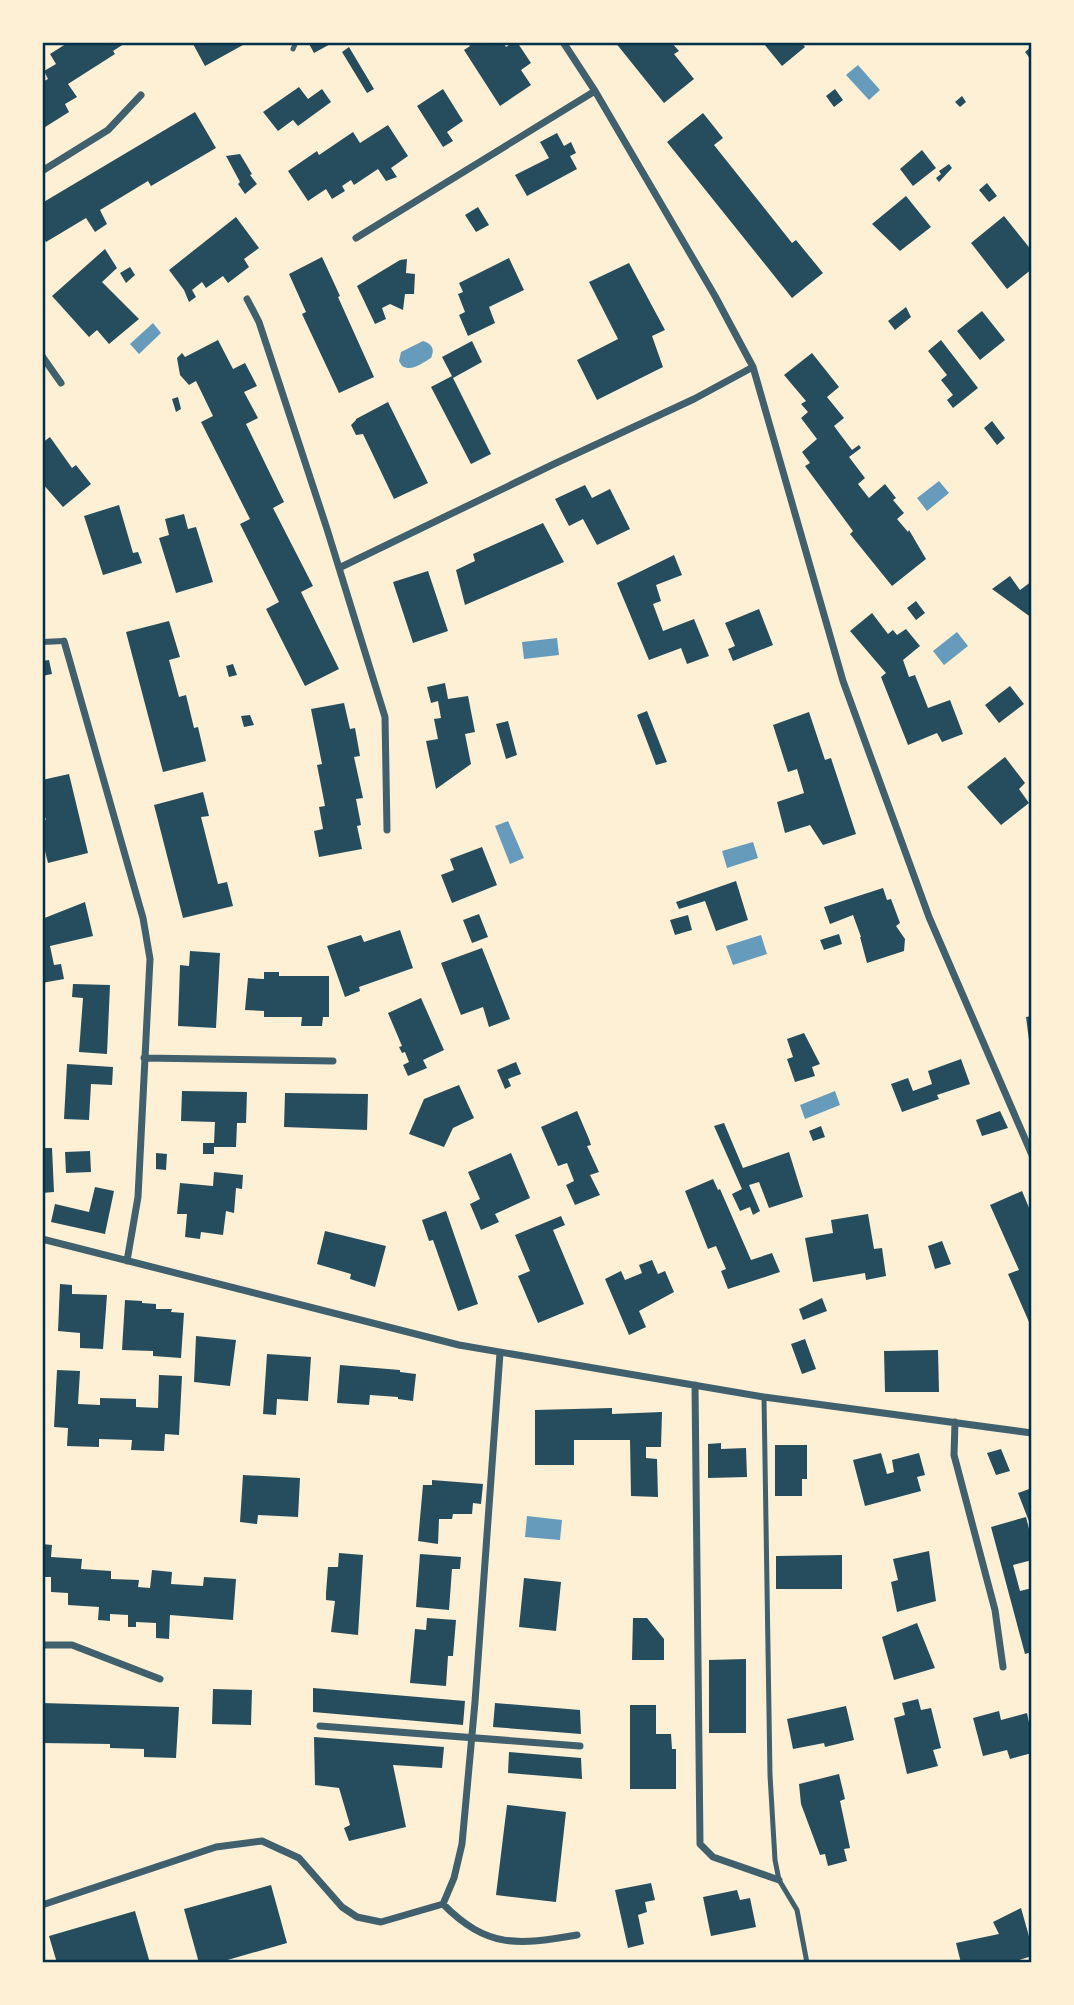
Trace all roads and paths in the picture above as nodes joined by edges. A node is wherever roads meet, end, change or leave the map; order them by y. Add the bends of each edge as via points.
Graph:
1 (296, 42) edge
2 (563, 42) edge
3 (293, 49) dead end
4 (595, 91) junction
5 (141, 95) dead end
6 (42, 171) edge
7 (356, 238) dead end
8 (247, 299) dead end
9 (42, 356) edge
10 (753, 367) junction
11 (61, 383) dead end
12 (339, 568) junction
13 (64, 641) joint
14 (42, 642) edge
15 (387, 830) dead end
16 (144, 1058) junction
17 (333, 1061) dead end
18 (1032, 1155) edge
19 (42, 1239) edge
20 (127, 1261) junction
21 (500, 1353) junction
22 (695, 1385) junction
23 (764, 1397) junction
24 (955, 1422) junction
25 (1032, 1433) edge
26 (42, 1645) edge
27 (1003, 1667) dead end
28 (160, 1679) dead end
29 (320, 1727) dead end
30 (470, 1738) junction
31 (580, 1746) dead end
32 (779, 1880) junction
33 (443, 1904) junction
34 (42, 1905) edge
35 (577, 1935) dead end
36 (807, 1963) edge

1 - 3 lane
2 - 4 street
4 - 7 street
4 - 10 street
5 - 6 street via 108,131
8 - 12 street via 260,321
9 - 11 street
10 - 12 street
10 - 18 street via 843,681 929,917
12 - 15 street via 385,717
13 - 14 street
13 - 16 street via 143,918 150,959
16 - 17 street
16 - 20 street via 138,1197
19 - 20 street
20 - 21 street
21 - 22 street
21 - 30 street
22 - 23 street
22 - 32 street via 700,1844 713,1857
23 - 24 street
23 - 32 lane via 770,1775
24 - 25 street
24 - 27 street via 954,1455 995,1610
26 - 28 street via 72,1645
29 - 30 street
30 - 31 street
30 - 33 street via 462,1844
32 - 36 lane via 797,1910
33 - 34 street via 381,1922 357,1917 342,1907 299,1858 262,1841 216,1847
33 - 35 street via 478,1933 504,1940 531,1942

